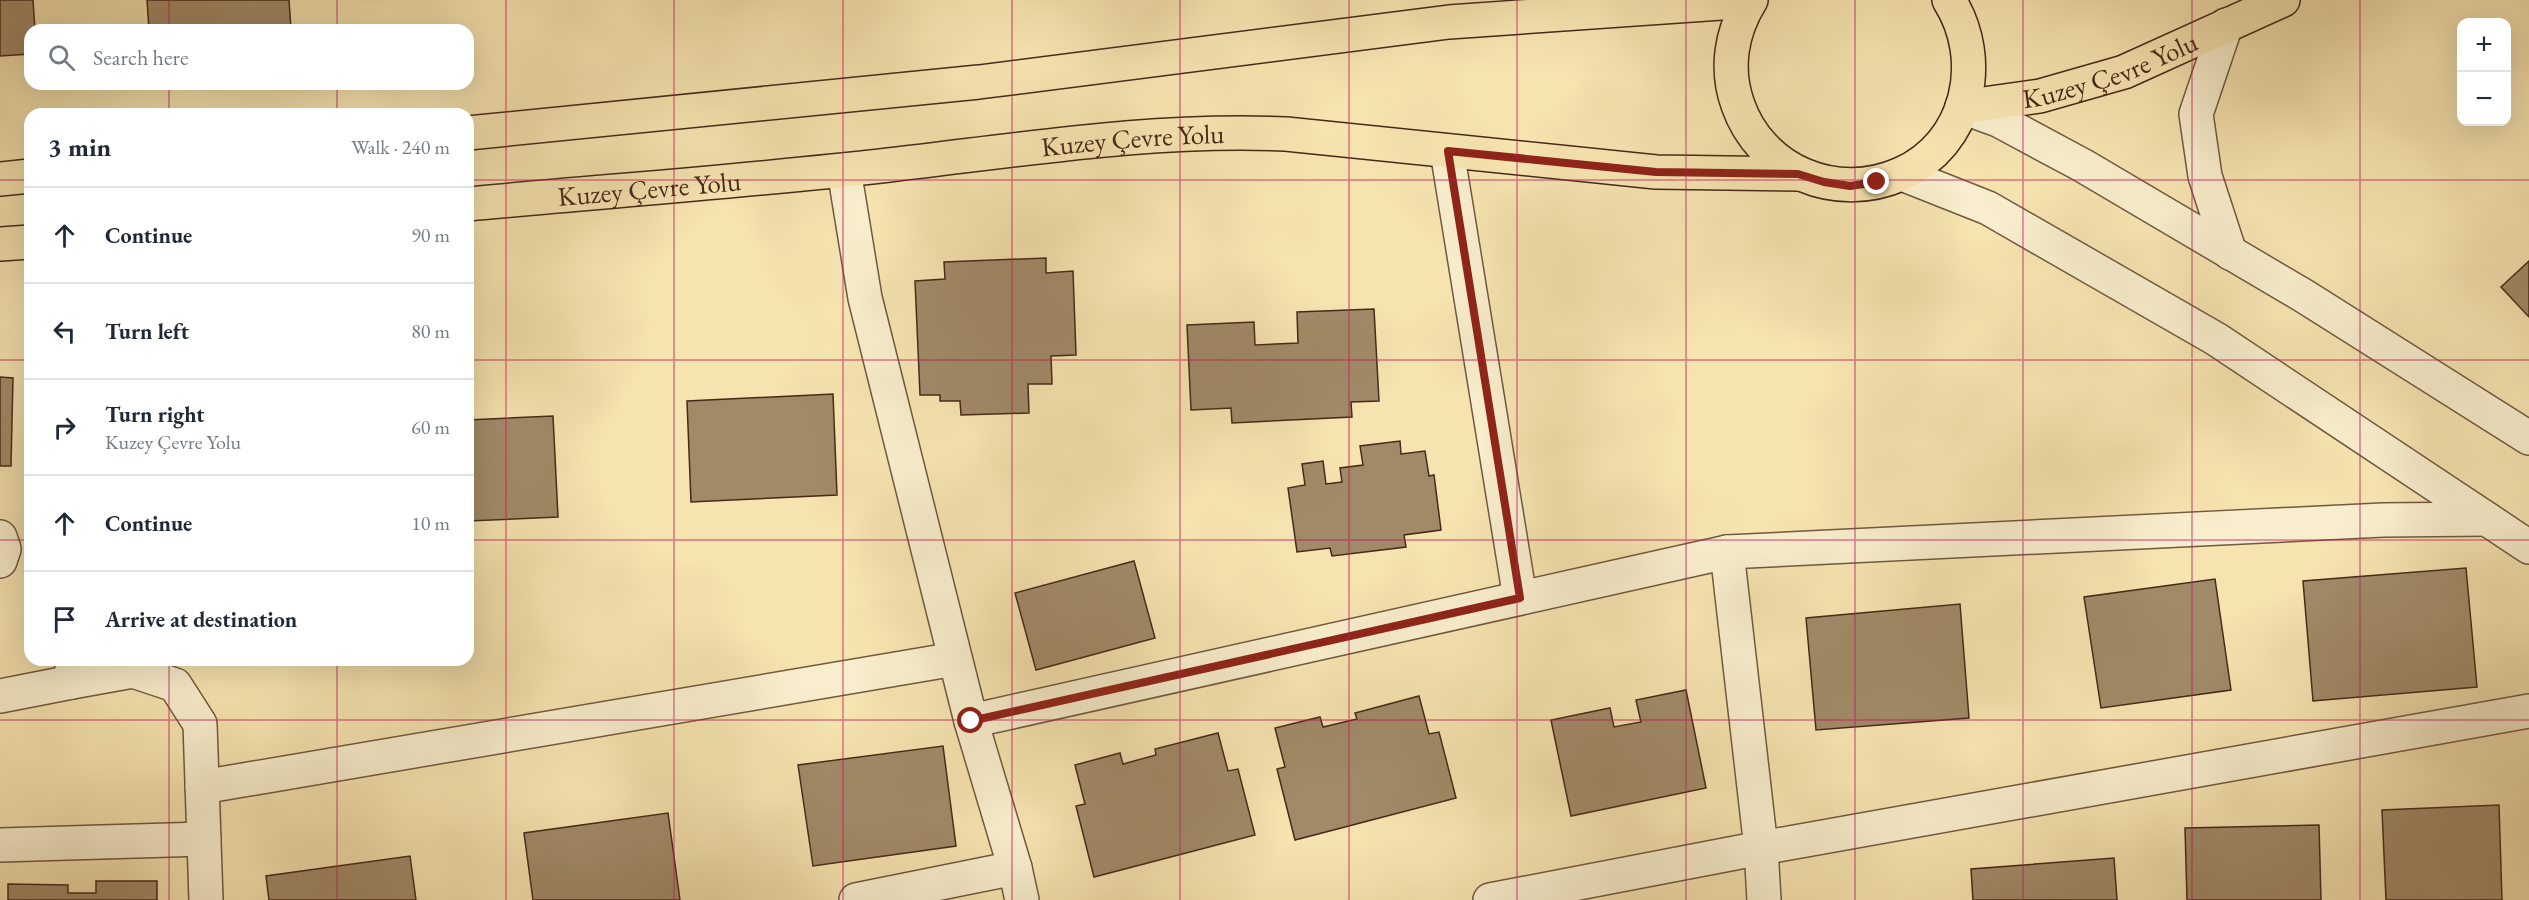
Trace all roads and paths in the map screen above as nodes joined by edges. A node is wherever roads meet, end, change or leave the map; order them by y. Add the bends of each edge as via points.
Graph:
1 (1949, 0) edge
2 (2283, 0) edge
3 (1751, 1) edge
4 (1613, 4) edge
5 (2226, 26) junction
6 (1962, 107) junction
7 (474, 133) edge
8 (1448, 151) junction
9 (844, 170) junction
10 (1798, 174) junction
11 (1902, 174) junction
12 (24, 176) edge
13 (0, 178) edge
14 (474, 203) edge
15 (24, 242) edge
16 (0, 244) edge
17 (2230, 253) junction
18 (2529, 438) edge
19 (2487, 519) junction
20 (0, 537) edge
21 (2529, 547) edge
22 (1727, 552) junction
23 (0, 561) edge
24 (1520, 598) junction
25 (955, 658) junction
26 (72, 671) edge
27 (0, 696) edge
28 (2529, 711) edge
29 (971, 721) junction
30 (202, 787) junction
31 (204, 839) junction
32 (0, 845) edge
33 (1761, 848) junction
34 (1015, 868) junction
35 (206, 900) edge
36 (856, 900) edge
37 (1022, 900) edge
38 (1490, 900) edge
39 (1764, 900) edge

1 - 6 main road via 1967,39 1970,66
2 - 5 main road, Kuzey Çevre Yolu
3 - 4 main road
3 - 10 main road via 1733,39 1733,93 1756,141
4 - 7 main road via 980,82
5 - 6 main road, Kuzey Çevre Yolu via 2124,72 2040,96
5 - 17 street via 2196,114 2205,176
6 - 11 main road via 1944,140
6 - 17 street via 1998,120 2082,165
8 - 9 main road, Kuzey Çevre Yolu via 1286,134 1226,132 1153,136
8 - 10 main road, Kuzey Çevre Yolu via 1656,172
8 - 24 street
9 - 14 main road, Kuzey Çevre Yolu
9 - 25 street via 865,298
10 - 11 main road via 1850,186
11 - 19 street via 1988,208 2216,339
12 - 13 main road
15 - 16 main road
17 - 18 street
19 - 21 street
19 - 22 street via 2383,520
20 - 23 street via 4,549
22 - 24 street
22 - 33 street
24 - 29 street
25 - 29 street
25 - 30 street
26 - 27 street
26 - 30 street via 133,671 175,685 200,724
28 - 33 street
29 - 34 street
30 - 31 street
31 - 32 street
31 - 35 street
33 - 38 street
33 - 39 street
34 - 36 street
34 - 37 street

